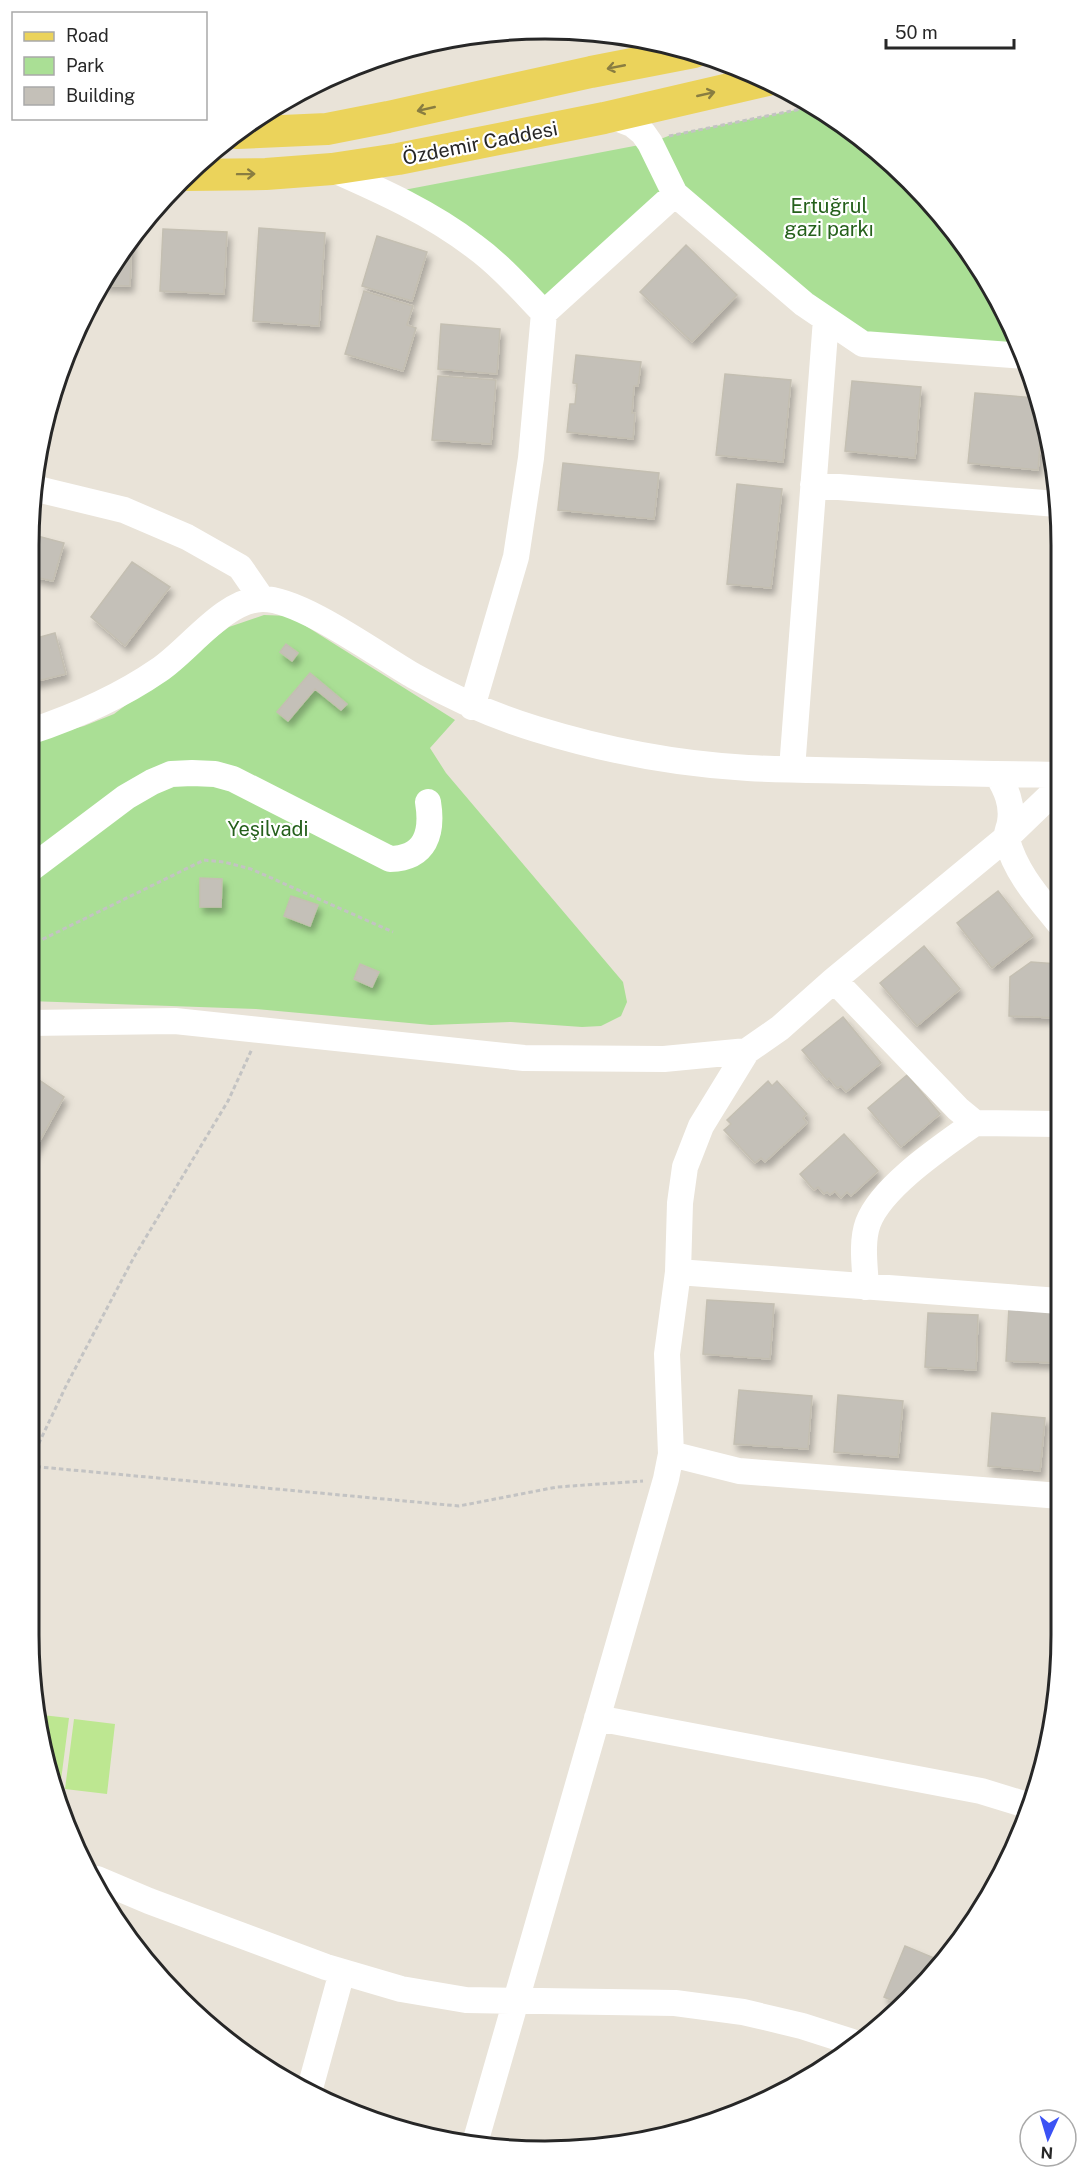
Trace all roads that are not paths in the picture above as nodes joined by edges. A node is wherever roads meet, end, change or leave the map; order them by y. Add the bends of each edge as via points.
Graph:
1 (675, 56) edge
2 (752, 84) edge
3 (675, 101) junction
4 (604, 118) junction
5 (253, 132) edge
6 (650, 143) junction
7 (332, 169) junction
8 (200, 175) edge
9 (675, 194) junction
10 (544, 313) junction
11 (826, 319) junction
12 (1014, 355) edge
13 (813, 485) junction
14 (42, 491) edge
15 (1049, 503) edge
16 (262, 599) junction
17 (472, 707) junction
18 (39, 728) edge
19 (792, 769) junction
20 (997, 774) junction
21 (1051, 775) edge
22 (1051, 795) edge
23 (428, 802) dead end
24 (1006, 837) junction
25 (39, 862) edge
26 (1051, 913) edge
27 (834, 980) junction
28 (39, 1023) edge
29 (747, 1051) junction
30 (975, 1123) junction
31 (1051, 1124) edge
32 (678, 1272) junction
33 (866, 1287) junction
34 (1051, 1300) edge
35 (671, 1454) junction
36 (1051, 1495) edge
37 (597, 1718) junction
38 (1022, 1804) edge
39 (103, 1881) edge
40 (342, 1972) junction
41 (516, 2000) junction
42 (847, 2040) edge
43 (311, 2084) edge
44 (478, 2137) edge

1 -> 5 main road via 337,127
3 -> 2 main road, Özdemir Caddesi
3 - 4 main road, Özdemir Caddesi
3 - 6 street via 657,120
4 - 6 street via 632,124
4 - 7 main road, Özdemir Caddesi
6 - 9 street
8 -> 7 main road, Özdemir Caddesi
7 - 10 street via 433,218 506,273
9 - 10 street
9 - 11 street
10 - 17 street via 531,458 516,557
11 - 12 street via 863,344
11 - 13 street
13 - 15 street
13 - 19 street
14 - 16 street via 124,510 187,537 240,567
16 - 17 street via 286,603 311,614
16 - 18 street via 235,607 161,669 131,687
17 - 19 street via 597,746 675,761
19 - 20 street
20 - 21 street
20 - 24 street via 1011,808
22 - 24 street
23 - 25 street via 431,820 423,845 412,855 390,859 233,779 215,774 171,774 126,797
24 - 26 street via 1020,875
24 - 27 street
27 - 29 street via 780,1029
27 - 30 street
28 - 29 street via 176,1021 524,1058 664,1059
29 - 32 street via 701,1126 685,1167
30 - 31 street
30 - 33 street via 903,1178 881,1202 868,1223 864,1253
32 - 33 street
32 - 35 street via 667,1354
33 - 34 street
35 - 36 street via 739,1471
35 - 37 street
37 - 38 street via 981,1791
37 - 41 street
39 - 40 street
40 - 41 street via 411,1991 466,2000
40 - 43 street
41 - 42 street via 675,2003 743,2012
41 - 44 street

